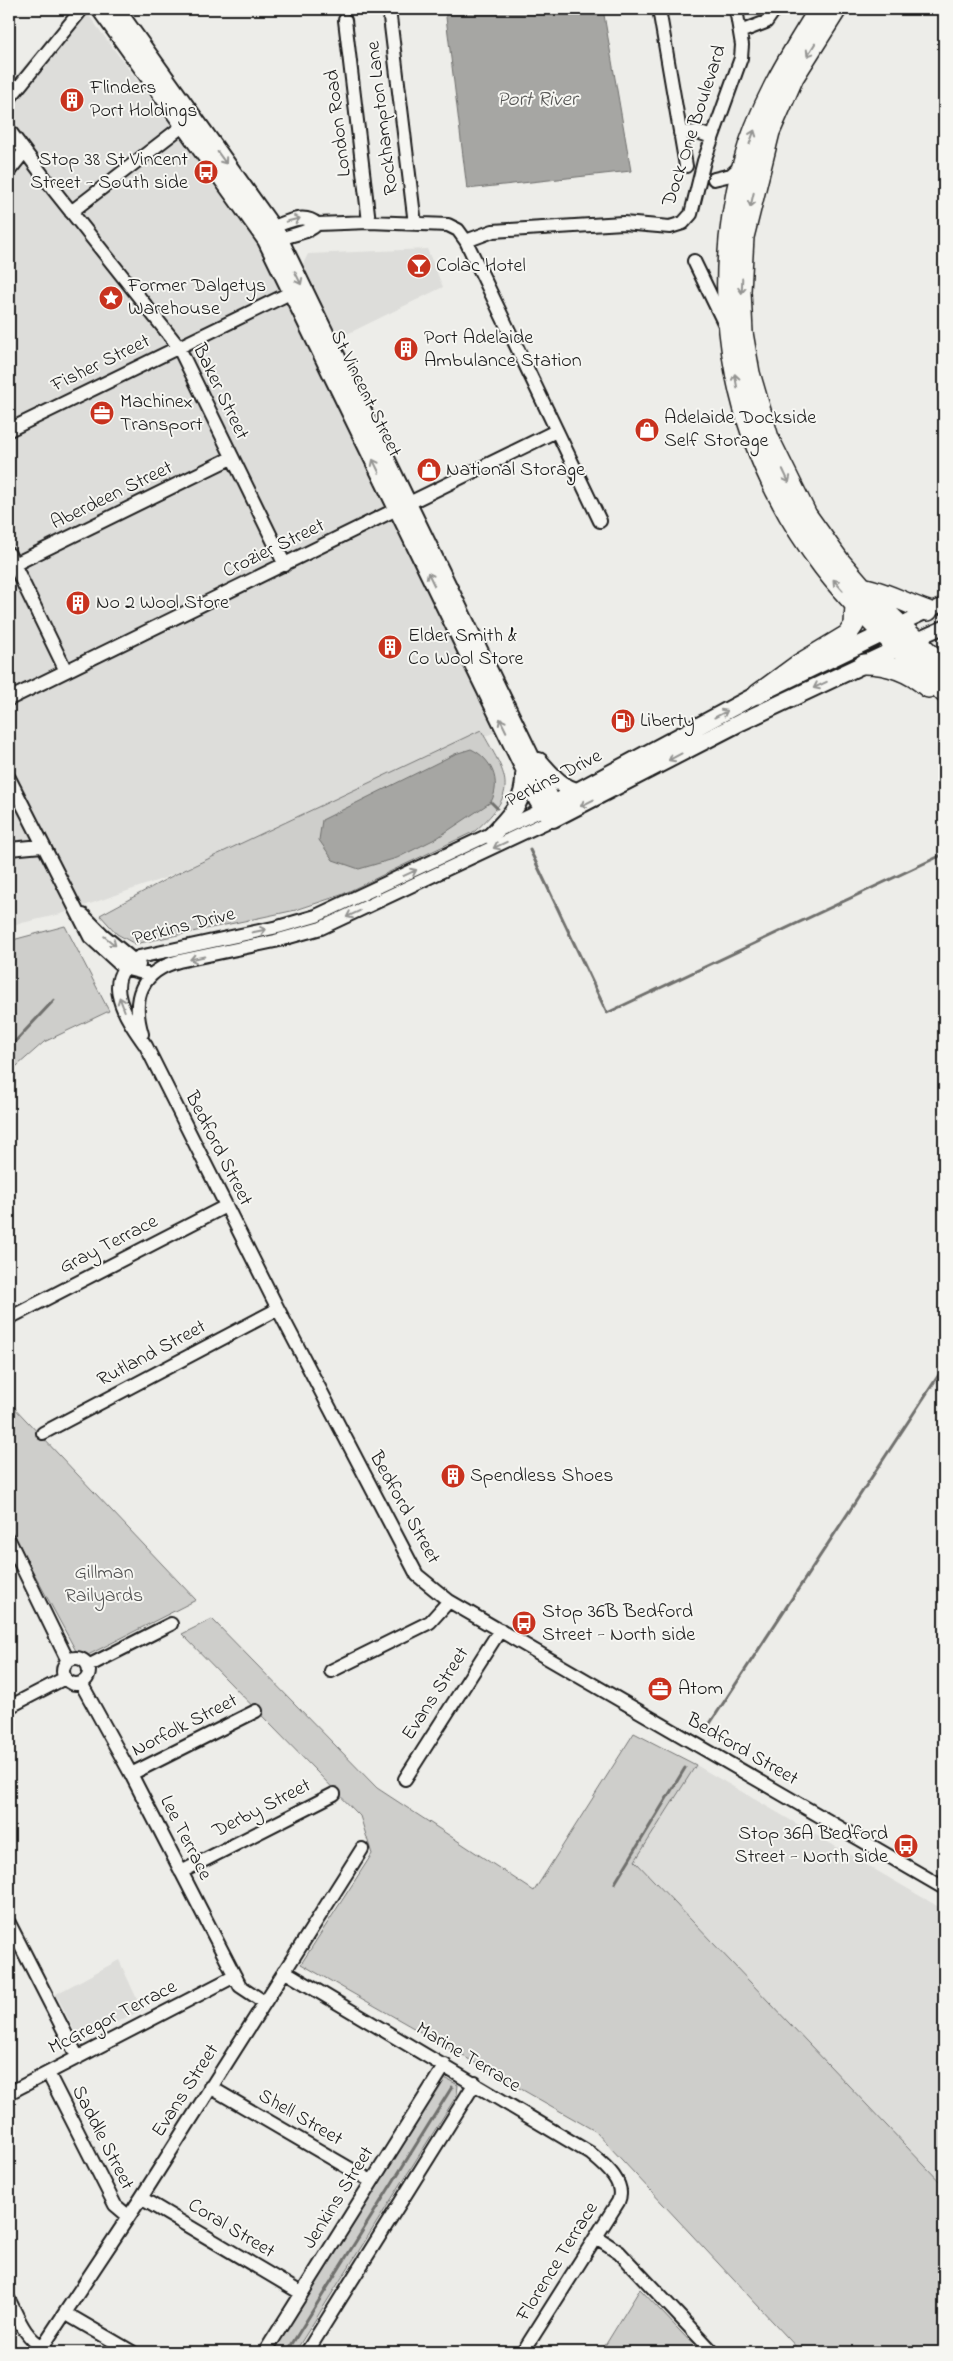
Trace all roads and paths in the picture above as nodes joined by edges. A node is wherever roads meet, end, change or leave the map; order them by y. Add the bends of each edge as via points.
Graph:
1 (82, 9) edge
2 (100, 9) edge
3 (389, 9) edge
4 (659, 9) edge
5 (736, 9) edge
6 (774, 9) edge
7 (819, 9) edge
8 (837, 9) edge
9 (122, 11) edge
10 (345, 20) dead end
11 (740, 32) junction
12 (9, 99) edge
13 (188, 122) junction
14 (9, 130) edge
15 (680, 133) junction
16 (712, 137) junction
17 (24, 152) junction
18 (742, 165) junction
19 (686, 166) dead end
20 (9, 171) edge
21 (714, 179) dead end
22 (71, 212) junction
23 (369, 222) junction
24 (415, 224) junction
25 (271, 237) junction
26 (466, 241) junction
27 (694, 260) dead end
28 (292, 292) junction
29 (728, 332) junction
30 (178, 346) junction
31 (9, 430) edge
32 (556, 431) junction
33 (231, 458) junction
34 (403, 506) junction
35 (600, 521) dead end
36 (10, 562) edge
37 (284, 565) junction
38 (865, 588) junction
39 (855, 604) junction
40 (936, 608) edge
41 (944, 627) edge
42 (892, 629) junction
43 (907, 644) junction
44 (864, 664) junction
45 (944, 667) edge
46 (66, 671) junction
47 (944, 693) edge
48 (758, 694) junction
49 (9, 699) edge
50 (944, 702) edge
51 (528, 764) junction
52 (9, 778) edge
53 (578, 791) junction
54 (549, 811) junction
55 (491, 836) junction
56 (42, 846) junction
57 (9, 849) edge
58 (129, 964) junction
59 (151, 975) junction
60 (146, 1046) junction
61 (226, 1206) junction
62 (278, 1309) junction
63 (9, 1318) edge
64 (43, 1432) dead end
65 (9, 1540) edge
66 (449, 1601) junction
67 (171, 1624) dead end
68 (500, 1630) junction
69 (68, 1661) junction
70 (88, 1666) junction
71 (331, 1671) dead end
72 (66, 1678) junction
73 (82, 1683) junction
74 (9, 1707) edge
75 (256, 1711) dead end
76 (131, 1774) junction
77 (405, 1779) dead end
78 (334, 1794) dead end
79 (362, 1849) dead end
80 (181, 1872) junction
81 (944, 1888) edge
82 (9, 1923) edge
83 (284, 1970) junction
84 (235, 1976) junction
85 (264, 2002) junction
86 (78, 2058) junction
87 (445, 2065) junction
88 (48, 2073) junction
89 (476, 2083) junction
90 (210, 2087) junction
91 (9, 2093) edge
92 (371, 2181) junction
93 (620, 2191) joint
94 (141, 2198) junction
95 (128, 2216) junction
96 (596, 2237) junction
97 (302, 2293) junction
98 (9, 2300) edge
99 (65, 2313) junction
100 (41, 2349) edge
101 (132, 2352) edge
102 (265, 2352) edge
103 (307, 2352) edge
104 (523, 2352) edge
105 (713, 2352) edge

1 - 12 street
2 - 13 main road, St Vincent Street
3 - 24 street, Rockhampton Lane
4 - 15 street
5 - 11 street, Dock One Boulevard
6 - 11 street via 766,22
18 -> 7 highway via 778,76
8 -> 38 highway via 794,77 770,132 745,231 741,291 750,373 769,438 790,485 817,530
9 - 13 main road, St Vincent Street
10 - 23 street, London Road
11 - 16 street, Dock One Boulevard via 741,58
13 - 22 street
13 - 25 main road, St Vincent Street
14 - 17 street, Baker Street
15 - 16 street via 697,132
15 - 19 street
16 - 26 street, Dock One Boulevard via 691,214 683,223 670,227 623,223 493,231
17 - 20 street
17 - 22 street, Baker Street
18 - 21 street via 731,175
18 - 29 highway via 729,236
22 - 30 street, Baker Street
23 - 24 street
23 - 25 street via 317,224 312,219 290,220 276,226
24 - 26 street via 448,225 458,230
25 - 28 main road, St Vincent Street
25 -> 34 main road, St Vincent Street
26 - 32 street
27 - 29 street
28 - 30 street, Fisher Street
34 -> 28 main road, St Vincent Street
39 -> 29 highway via 798,533 776,495 752,438 736,386
30 - 31 street, Fisher Street
30 - 33 street, Baker Street
32 - 34 street, Crozier Street
32 - 35 street
33 - 36 street, Aberdeen Street
33 - 37 street, Baker Street
34 - 37 street, Crozier Street
34 - 51 main road, St Vincent Street
36 - 46 street
37 - 46 street, Crozier Street
38 - 40 highway via 883,592 900,602
38 - 42 highway
39 - 42 highway
39 - 48 highway via 854,624 848,635 799,664
40 - 42 street, Perkins Drive
41 - 43 street, Perkins Drive
42 - 43 highway
42 - 48 main road, Perkins Drive
43 - 44 main road, Perkins Drive
43 - 45 highway
43 - 47 highway
44 - 50 highway via 886,666 913,677
44 -> 54 main road, Perkins Drive
46 - 49 street, Crozier Street
53 -> 48 main road, Perkins Drive
51 - 53 main road via 538,760 565,786
51 - 54 main road, St Vincent Street
51 - 55 main road via 521,801
52 - 56 street
53 - 54 main road, Perkins Drive
54 - 55 street, Perkins Drive
54 -> 59 street, Perkins Drive via 321,928 275,942 174,963
58 -> 55 street, Perkins Drive via 158,952 307,919
56 - 57 street
56 - 58 street via 90,937
58 - 59 street
60 -> 58 street, Perkins Drive via 118,996 118,981
59 - 60 street, Perkins Drive via 140,991 137,1009
60 - 61 street, Bedford Street
61 - 62 street, Bedford Street
61 - 63 street, Gray Terrace
62 - 64 street, Rutland Street
62 - 66 street, Bedford Street via 410,1564 428,1586
65 - 69 street
66 - 68 street, Bedford Street
66 - 71 street via 430,1622
67 - 70 street
68 - 77 street, Evans Street
68 - 81 street, Bedford Street
69 - 70 street via 80,1659
69 - 72 street via 64,1670
70 - 73 street via 88,1678
72 - 73 street via 71,1683
72 - 74 street
73 - 76 street, Lee Terrace
75 - 76 street, Norfolk Street
76 - 80 street, Lee Terrace
78 - 80 street, Derby Street
79 - 83 street, Evans Street
80 - 84 street, Lee Terrace
82 - 86 street
83 - 85 street, Evans Street
83 - 87 street, Marine Terrace
84 - 85 street, Lee Terrace via 240,1986
84 - 86 street, McGregor Terrace
85 - 90 street, Evans Street
86 - 88 street, McGregor Terrace
87 - 89 street, Marine Terrace
87 - 92 street, Jenkins Street
88 - 91 street, McGregor Terrace
88 - 95 street, Saddle Street via 115,2205
89 - 93 street, Marine Terrace via 590,2152 615,2178
89 - 103 street
90 - 92 street, Shell Street
90 - 94 street, Evans Street
92 - 97 street, Jenkins Street
93 - 96 street, Florence Terrace via 618,2202
94 - 95 street, Evans Street
94 - 97 street, Coral Street
95 - 99 street, Evans Street
96 - 104 street, Florence Terrace
96 - 105 street via 619,2252
97 - 102 street, Jenkins Street
98 - 100 street via 27,2335
99 - 100 street, Evans Street
99 - 101 street

